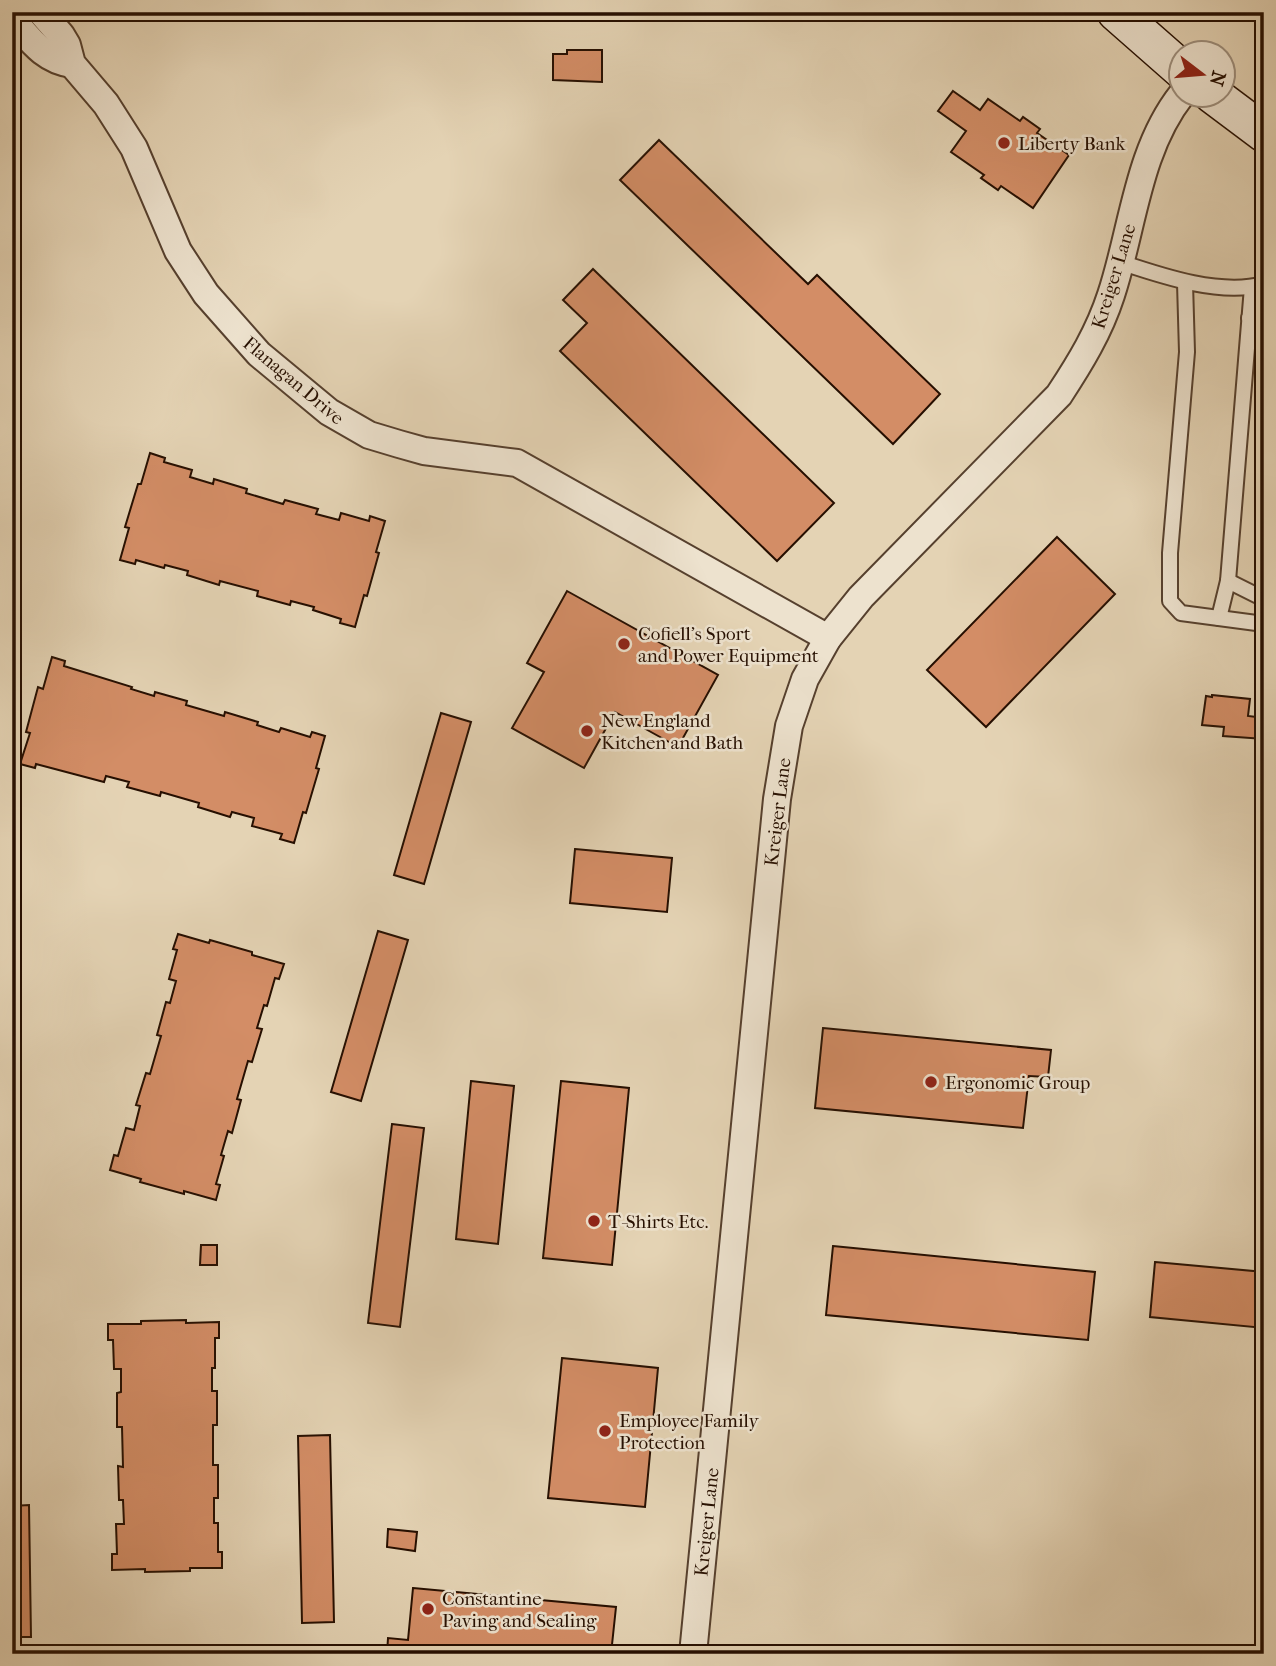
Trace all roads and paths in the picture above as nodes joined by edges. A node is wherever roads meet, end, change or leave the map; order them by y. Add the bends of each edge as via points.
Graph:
1 (41, 12) edge
2 (1116, 12) edge
3 (12, 19) edge
4 (1168, 58) edge
5 (72, 64) junction
6 (1172, 108) edge
7 (1230, 108) edge
8 (1264, 134) edge
9 (1120, 262) junction
10 (1185, 283) junction
11 (1258, 286) edge
12 (1256, 317) edge
13 (1228, 581) junction
14 (1264, 599) edge
15 (1219, 618) junction
16 (1264, 624) edge
17 (828, 638) junction
18 (693, 1654) edge

1 - 5 street, Flanagan Drive via 67,45
2 - 4 street
3 - 5 street, Flanagan Drive via 42,53
5 - 17 street, Flanagan Drive via 106,104 134,148 178,251 206,294 259,354 329,412 369,435 398,444 524,466
6 - 9 street, Kreiger Lane via 1151,153
7 - 8 street
9 - 10 lane
9 - 17 street, Kreiger Lane via 1101,324 1059,394
10 - 11 lane
10 - 15 lane via 1186,352 1170,601 1181,613
11 - 12 lane
12 - 13 lane
13 - 14 lane
13 - 15 lane
15 - 16 lane
17 - 18 street, Kreiger Lane via 805,679 789,726 777,799

